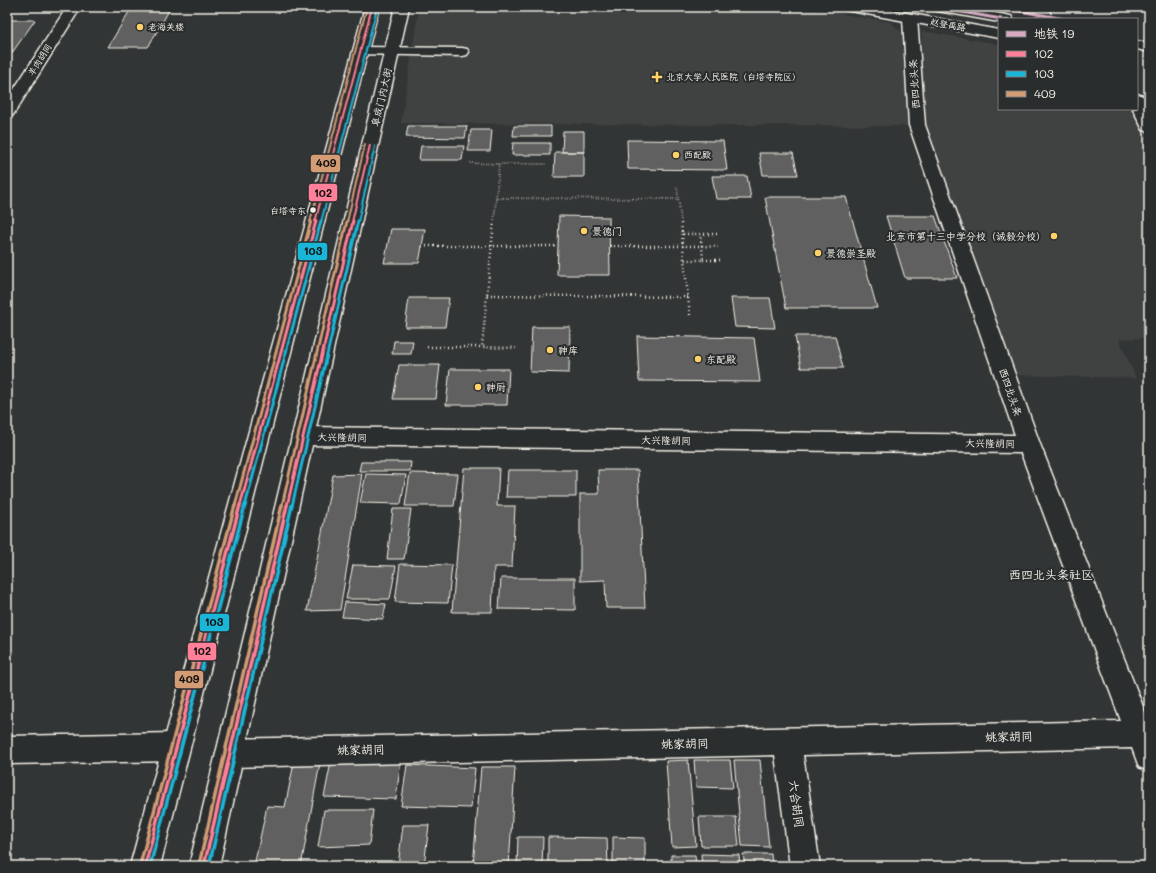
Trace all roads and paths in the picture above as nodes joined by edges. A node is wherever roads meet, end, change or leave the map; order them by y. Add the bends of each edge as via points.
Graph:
1 (74, 7) edge
2 (372, 7) edge
3 (402, 7) edge
4 (850, 7) edge
5 (938, 7) edge
6 (1041, 7) edge
7 (910, 18) junction
8 (1000, 18) edge
9 (1045, 18) edge
10 (998, 34) edge
11 (1138, 45) edge
12 (1149, 48) edge
13 (360, 51) junction
14 (392, 51) junction
15 (462, 52) dead end
16 (1138, 59) edge
17 (1149, 61) edge
18 (1138, 101) edge
19 (7, 112) edge
20 (1149, 126) edge
21 (470, 163) dead end
22 (499, 164) junction
23 (546, 164) dead end
24 (677, 187) dead end
25 (496, 198) junction
26 (678, 199) junction
27 (682, 234) junction
28 (700, 234) junction
29 (716, 234) dead end
30 (422, 246) dead end
31 (492, 246) junction
32 (558, 246) dead end
33 (610, 246) dead end
34 (683, 246) junction
35 (702, 246) junction
36 (718, 247) dead end
37 (684, 260) junction
38 (703, 260) junction
39 (720, 260) dead end
40 (487, 295) junction
41 (688, 297) junction
42 (690, 315) dead end
43 (427, 347) dead end
44 (482, 347) junction
45 (516, 348) dead end
46 (303, 436) junction
47 (1029, 444) junction
48 (787, 742) junction
49 (1145, 746) edge
50 (176, 747) junction
51 (7, 750) edge
52 (230, 753) junction
53 (145, 866) edge
54 (204, 866) edge
55 (805, 866) edge

1 - 19 main road, 羊肉胡同
2 - 13 main road
3 - 14 main road, 阜成门内大街
4 - 7 main road, 赵登禹路
5 - 8 main road, 赵登禹路
6 - 9 main road
7 - 10 main road, 赵登禹路
7 - 47 main road, 西四北头条 via 916,125
11 - 12 main road
13 - 14 main road
13 - 50 main road
14 - 15 main road
14 - 46 main road, 阜成门内大街
16 - 17 main road
18 - 20 main road
21 - 22 path
22 - 23 path
22 - 25 path
24 - 26 path
25 - 26 path
25 - 31 path
26 - 27 path
27 - 28 path
27 - 34 path
28 - 29 path
28 - 35 path
30 - 31 path
31 - 32 path
31 - 40 path
33 - 34 path
34 - 35 path
34 - 37 path
35 - 36 path
35 - 38 path
37 - 38 path
37 - 41 path
38 - 39 path
40 - 41 path
40 - 44 path
41 - 42 path
43 - 44 path
44 - 45 path
46 - 47 main road, 大兴隆胡同
46 - 52 main road, 阜成门内大街
47 - 49 main road, 西四北头条
48 - 49 main road, 姚家胡同
48 - 52 main road, 姚家胡同
48 - 55 main road, 六合胡同
50 - 51 main road
50 - 53 main road
52 - 54 main road, 阜成门内大街

